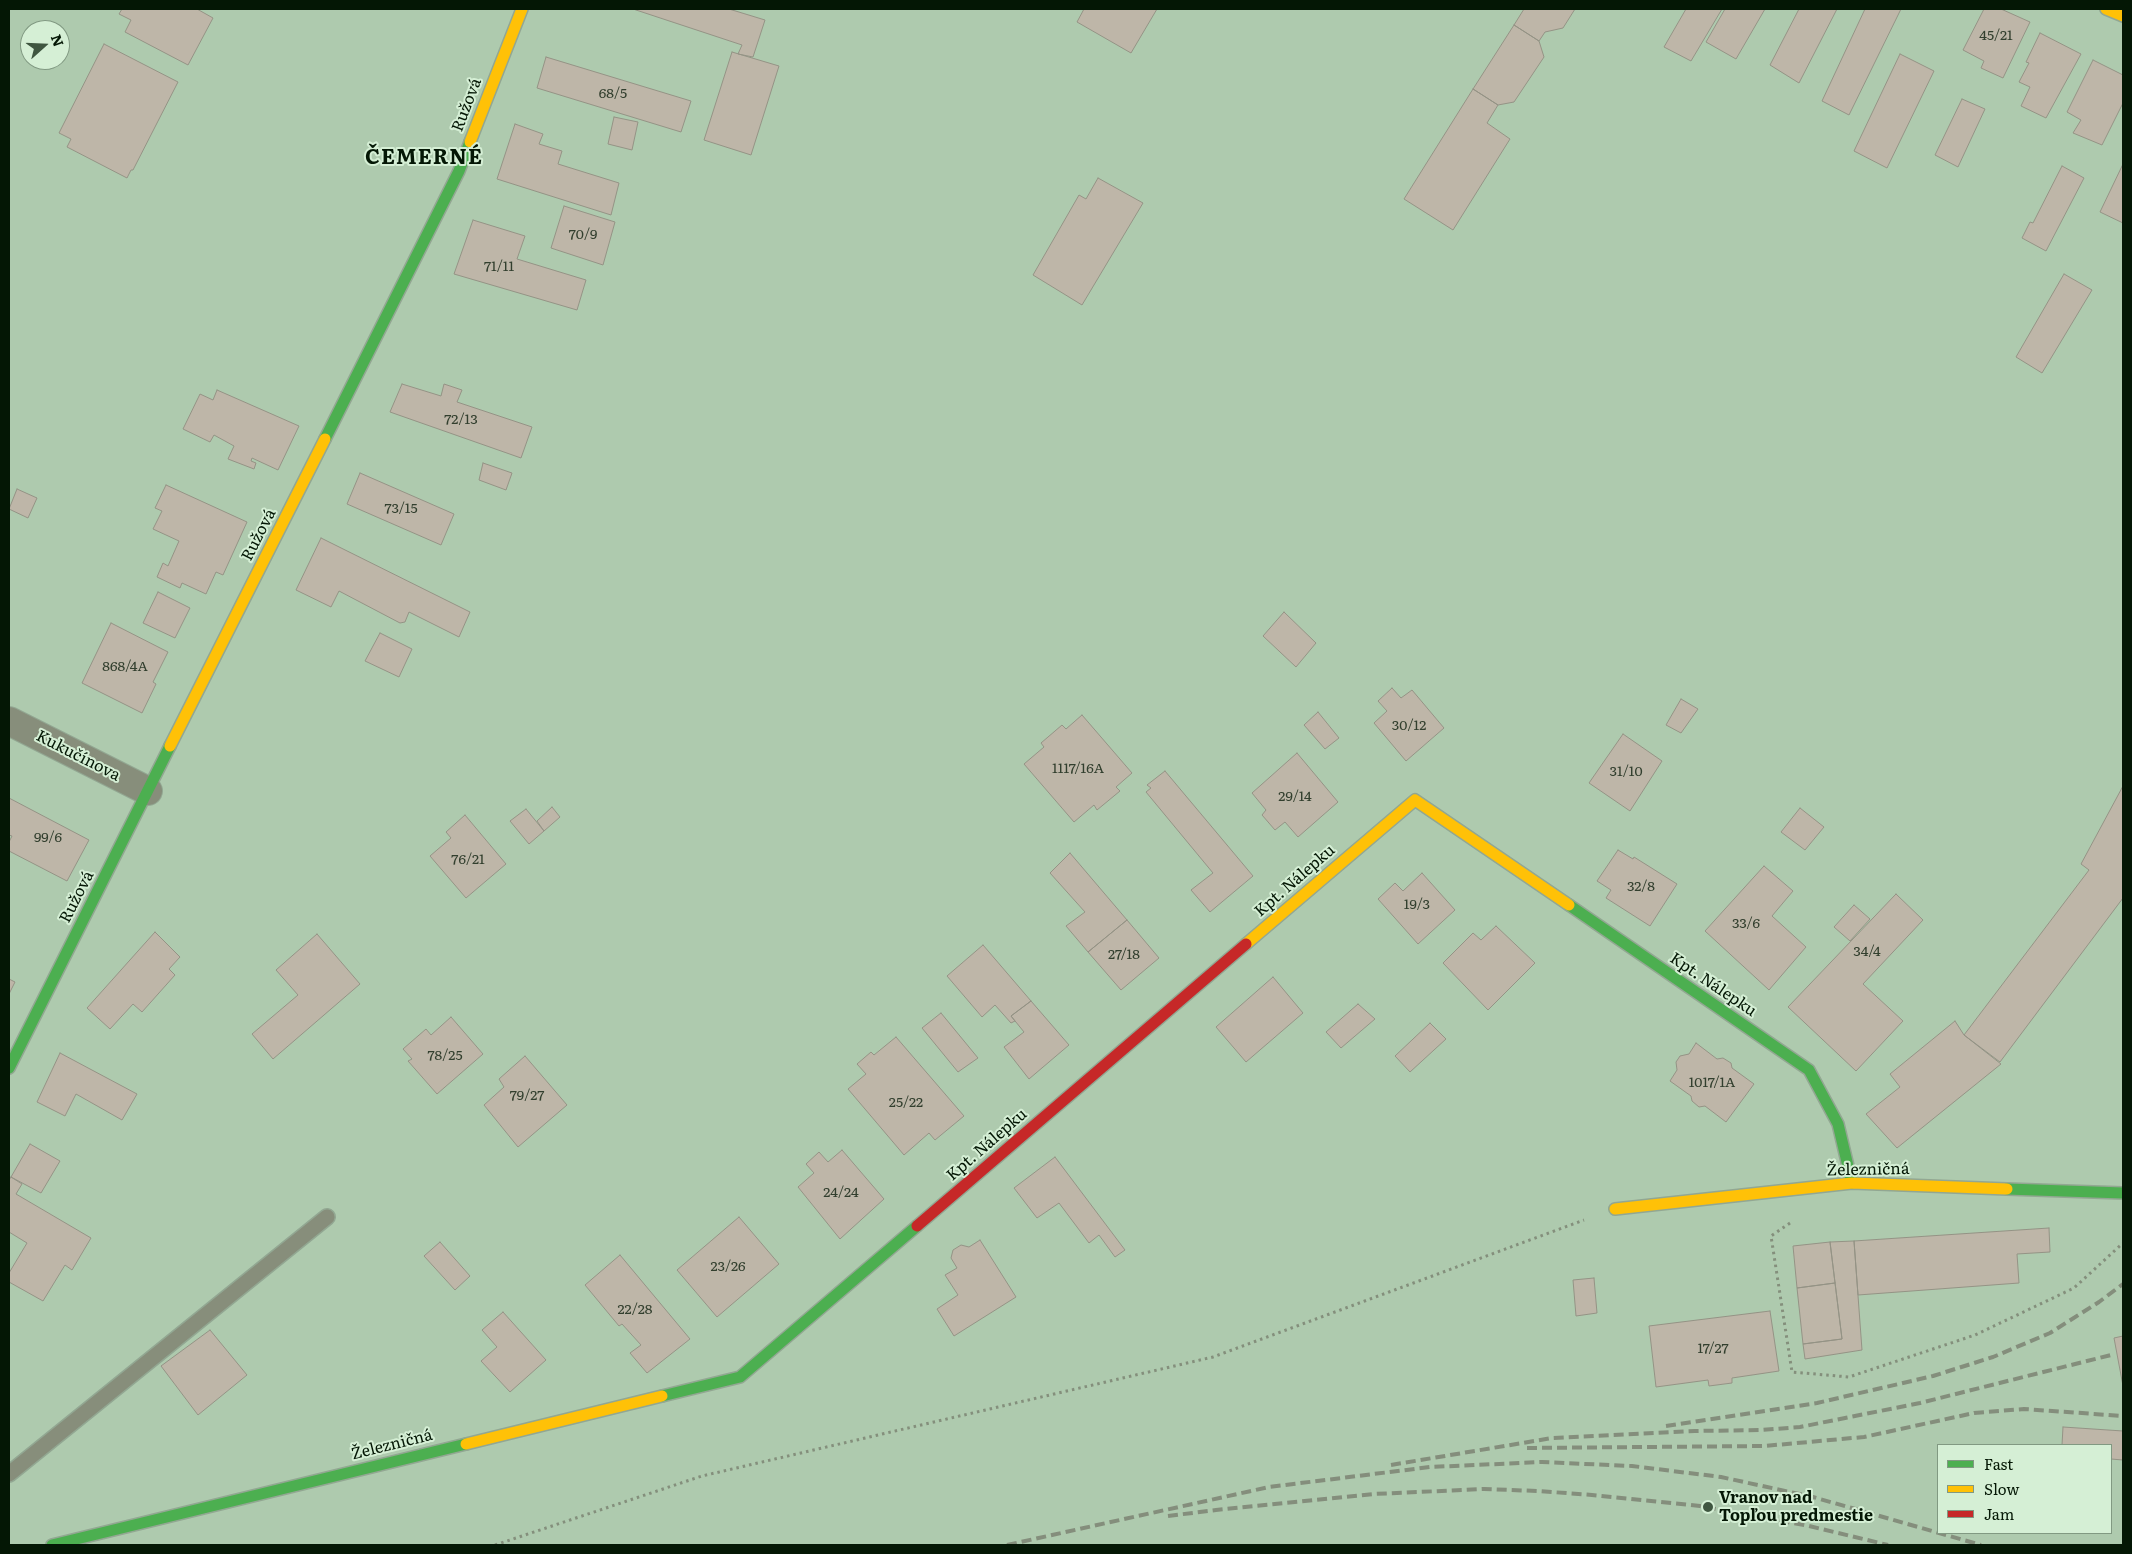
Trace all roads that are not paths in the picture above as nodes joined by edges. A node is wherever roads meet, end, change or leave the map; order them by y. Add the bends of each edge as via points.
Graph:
1 (522, 9) edge
2 (2106, 9) edge
3 (2123, 16) edge
4 (9, 721) edge
5 (148, 791) junction
6 (9, 1068) edge
7 (1852, 1183) junction
8 (2123, 1193) edge
9 (1615, 1209) road end
10 (327, 1217) dead end
11 (740, 1377) joint
12 (9, 1474) edge
13 (52, 1545) edge

1 - 5 street, Ružová via 459,171
2 - 3 street
4 - 5 street, Kukučínova
5 - 6 street, Ružová
7 - 8 street, Železničná
7 - 9 street, Železničná
7 - 11 street, Kpt. Nálepku via 1838,1124 1809,1070 1415,800
10 - 12 lane
11 - 13 street, Železničná

